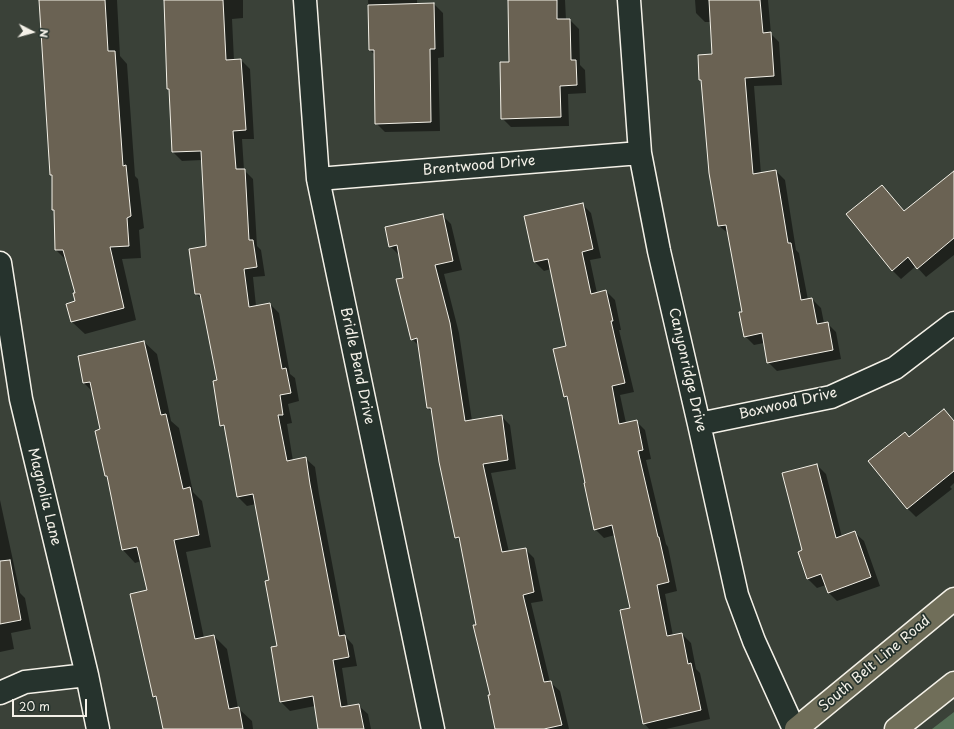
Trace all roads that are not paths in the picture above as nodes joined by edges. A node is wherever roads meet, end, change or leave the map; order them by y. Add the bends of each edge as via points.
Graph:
1 (305, 0) edge
2 (630, 0) edge
3 (640, 153) junction
4 (318, 179) junction
5 (0, 263) edge
6 (954, 323) edge
7 (700, 424) junction
8 (954, 598) edge
9 (88, 675) junction
10 (954, 684) edge
11 (0, 694) edge
12 (98, 729) edge
13 (433, 729) edge
14 (795, 729) edge
15 (896, 729) edge

1 - 4 street, Bridle Bend Drive
2 - 3 street, Canyonridge Drive
3 - 4 street, Brentwood Drive
3 - 7 street, Canyonridge Drive via 658,251
4 - 13 street, Bridle Bend Drive
5 - 9 street, Magnolia Lane via 21,399
6 - 7 street, Boxwood Drive via 895,368 831,397
7 - 14 street, Canyonridge Drive via 737,595 754,641
8 - 14 main road, South Belt Line Road
9 - 11 street via 25,682
9 - 12 street, Magnolia Lane
10 - 15 main road

